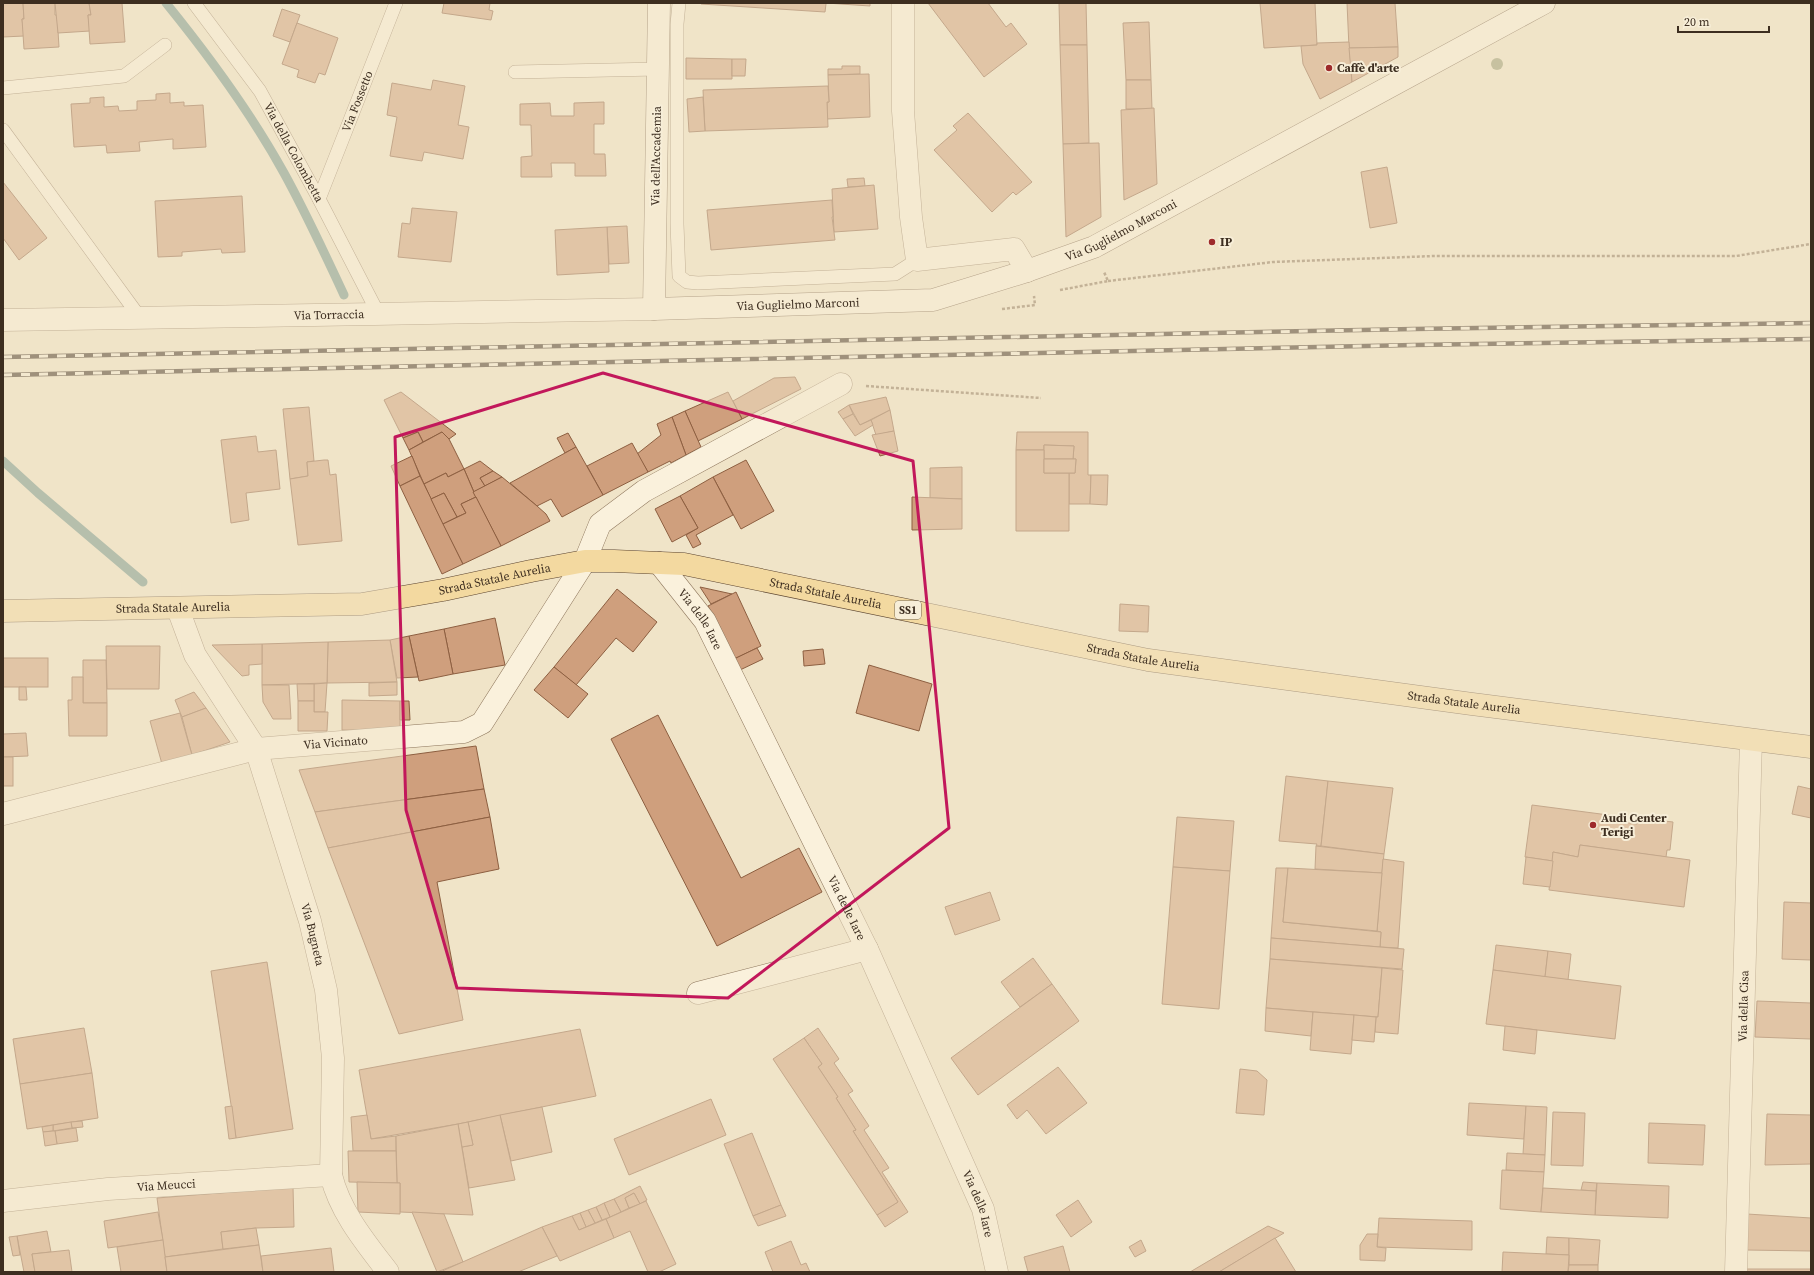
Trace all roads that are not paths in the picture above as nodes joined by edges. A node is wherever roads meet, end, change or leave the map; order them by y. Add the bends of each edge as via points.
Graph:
1 (194, 3) edge
2 (396, 3) edge
3 (659, 3) edge
4 (679, 3) edge
5 (903, 3) edge
6 (1544, 3) edge
7 (165, 45) dead end
8 (658, 69) junction
9 (515, 72) dead end
10 (3, 88) edge
11 (3, 130) edge
12 (319, 199) junction
13 (917, 260) junction
14 (1027, 271) junction
15 (654, 309) junction
16 (378, 313) junction
17 (141, 319) junction
18 (3, 320) edge
19 (841, 384) road end
20 (585, 561) junction
21 (659, 562) junction
22 (178, 609) junction
23 (3, 611) edge
24 (1752, 740) junction
25 (1811, 747) edge
26 (256, 749) junction
27 (3, 814) edge
28 (867, 949) junction
29 (698, 993) dead end
30 (331, 1175) junction
31 (5, 1201) edge
32 (388, 1272) edge
33 (997, 1272) edge
34 (1736, 1272) edge

1 - 12 lane, Via della Colombetta via 260,91
2 - 12 lane, Via Fossetto
3 - 8 street, Via dell'Accademia
4 - 13 lane via 678,276 687,282 698,284 895,274
5 - 13 street via 903,111
6 - 14 street, Via Guglielmo Marconi via 1094,248
7 - 10 lane via 124,76
8 - 9 lane
8 - 15 street, Via dell'Accademia
11 - 17 lane
12 - 16 lane, Via della Colombetta
13 - 14 street via 1014,249
14 - 15 street, Via Guglielmo Marconi via 933,300
15 - 16 street, Via Torraccia
16 - 17 street, Via Torraccia
17 - 18 street, Via Torraccia
19 - 20 street via 644,491 600,524
20 - 21 main road, Strada Statale Aurelia / SS1
20 - 22 main road, Strada Statale Aurelia / SS1 via 362,604
20 - 26 street, Via Vicinato via 482,723 464,732
21 - 24 main road, Strada Statale Aurelia / SS1 via 684,564 1148,660
21 - 28 street, Via delle Iare via 706,621
22 - 23 main road, Strada Statale Aurelia / SS1
22 - 26 street, Via Bugneta via 195,655
24 - 25 main road, Strada Statale Aurelia / SS1
24 - 34 street, Via della Cisa
26 - 27 street, Via Vicinato
26 - 30 street, Via Bugneta via 310,920 326,990 333,1058
28 - 29 street
28 - 33 street, Via delle Iare via 983,1209
30 - 31 street, Via Meucci via 108,1189
30 - 32 street, Via Bugneta via 334,1190 351,1223

